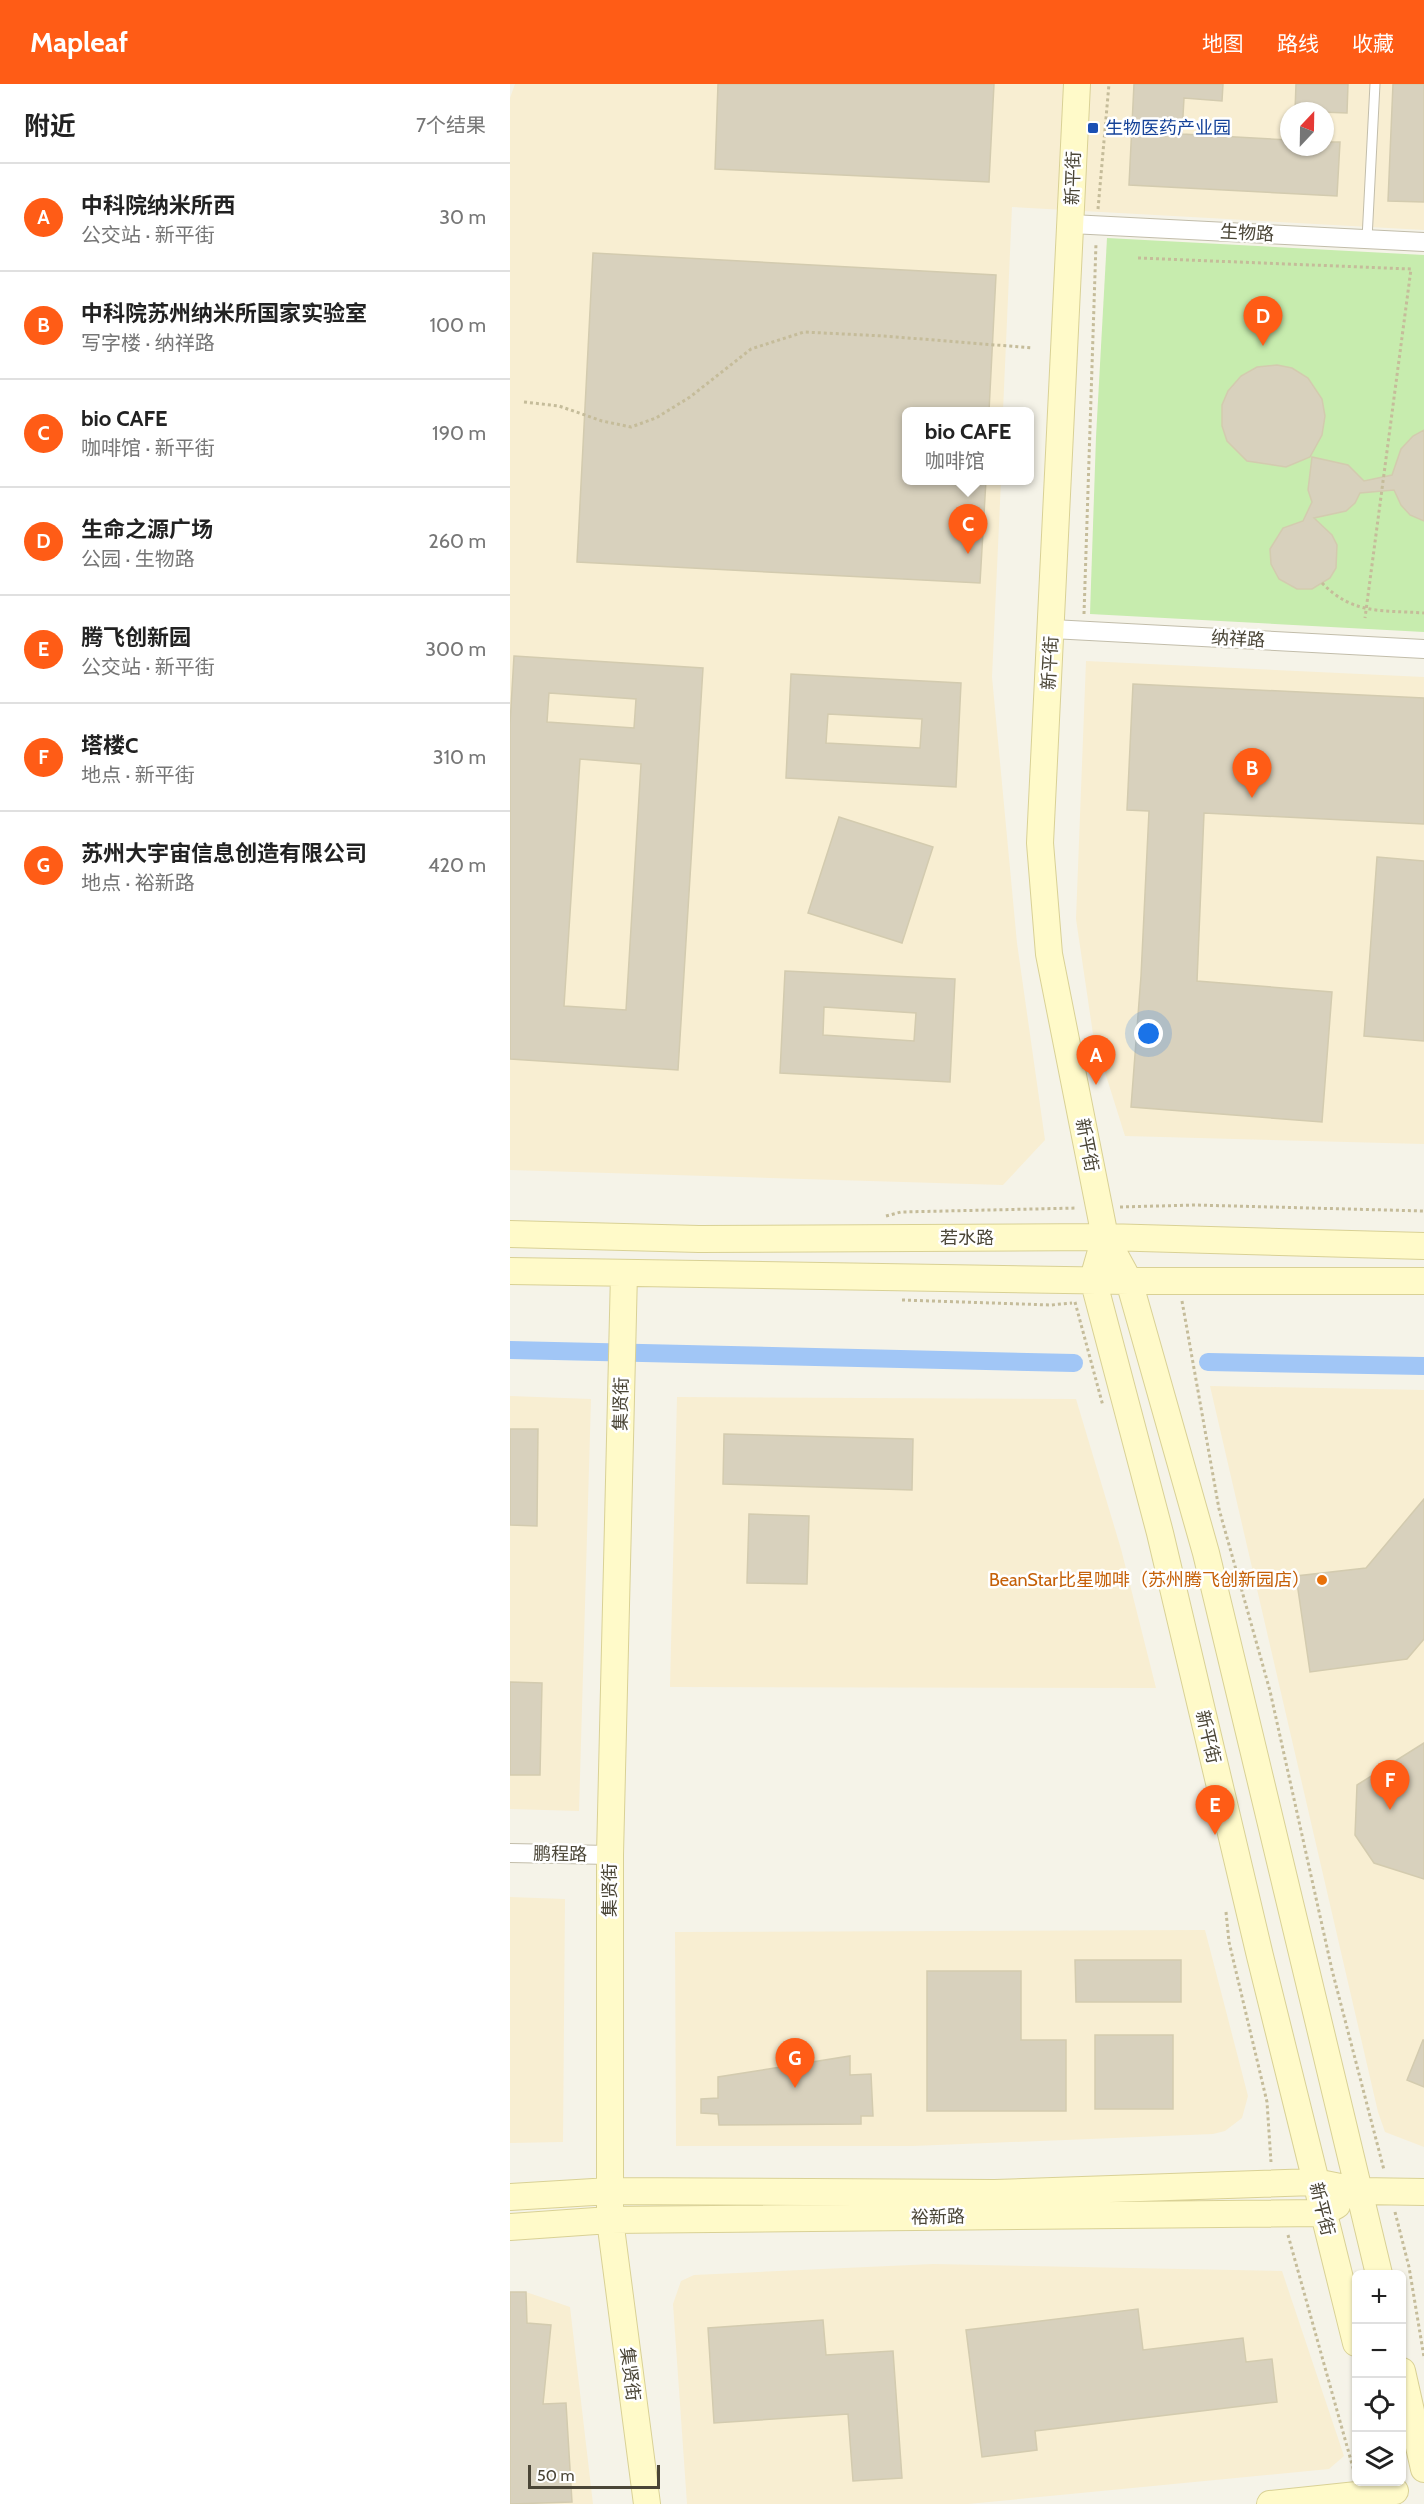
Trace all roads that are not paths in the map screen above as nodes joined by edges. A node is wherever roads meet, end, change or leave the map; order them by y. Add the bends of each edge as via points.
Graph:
1 (1077, 84) edge
2 (1375, 84) edge
3 (1071, 224) junction
4 (1367, 239) junction
5 (1424, 242) edge
6 (1052, 629) junction
7 (1424, 649) edge
8 (510, 1234) edge
9 (1105, 1237) junction
10 (1424, 1246) edge
11 (510, 1271) edge
12 (624, 1273) junction
13 (1081, 1279) junction
14 (1128, 1281) junction
15 (1424, 1281) edge
16 (510, 1853) edge
17 (610, 1855) junction
18 (1315, 2182) junction
19 (610, 2191) junction
20 (1360, 2191) junction
21 (1424, 2192) edge
22 (510, 2197) edge
23 (1323, 2213) junction
24 (610, 2220) junction
25 (510, 2227) edge
26 (1378, 2270) edge
27 (1352, 2327) edge
28 (1403, 2378) edge
29 (1424, 2469) edge
30 (1395, 2492) edge
31 (647, 2504) edge
32 (1270, 2504) edge

1 - 3 main road, 新平街
2 - 4 lane
3 - 4 street, 生物路
3 - 6 main road, 新平街
4 - 5 street, 生物路
6 - 7 street, 纳祥路
6 - 9 main road, 新平街 via 1040,843 1049,954
8 - 9 main road, 若水路 via 699,1239
9 - 10 main road, 若水路
9 - 13 main road, 新平街
9 - 14 main road, 新平街
11 - 12 main road
12 - 13 main road
12 - 17 main road, 集贤街
13 - 14 main road
13 - 18 main road, 新平街 via 1160,1533
14 - 15 main road
14 - 20 main road, 新平街 via 1206,1553
16 - 17 street, 鹏程路
17 - 19 main road, 集贤街
18 - 19 main road, 裕新路 via 994,2193
18 - 20 main road, 裕新路
18 - 23 main road, 新平街
19 - 22 main road, 裕新路
19 - 24 main road, 集贤街
20 - 21 main road, 裕新路
20 - 23 main road
20 - 26 main road, 新平街
23 - 24 main road, 裕新路
23 - 27 main road, 新平街
24 - 25 main road, 裕新路
24 - 31 main road, 集贤街
28 - 29 main road
30 - 32 main road

